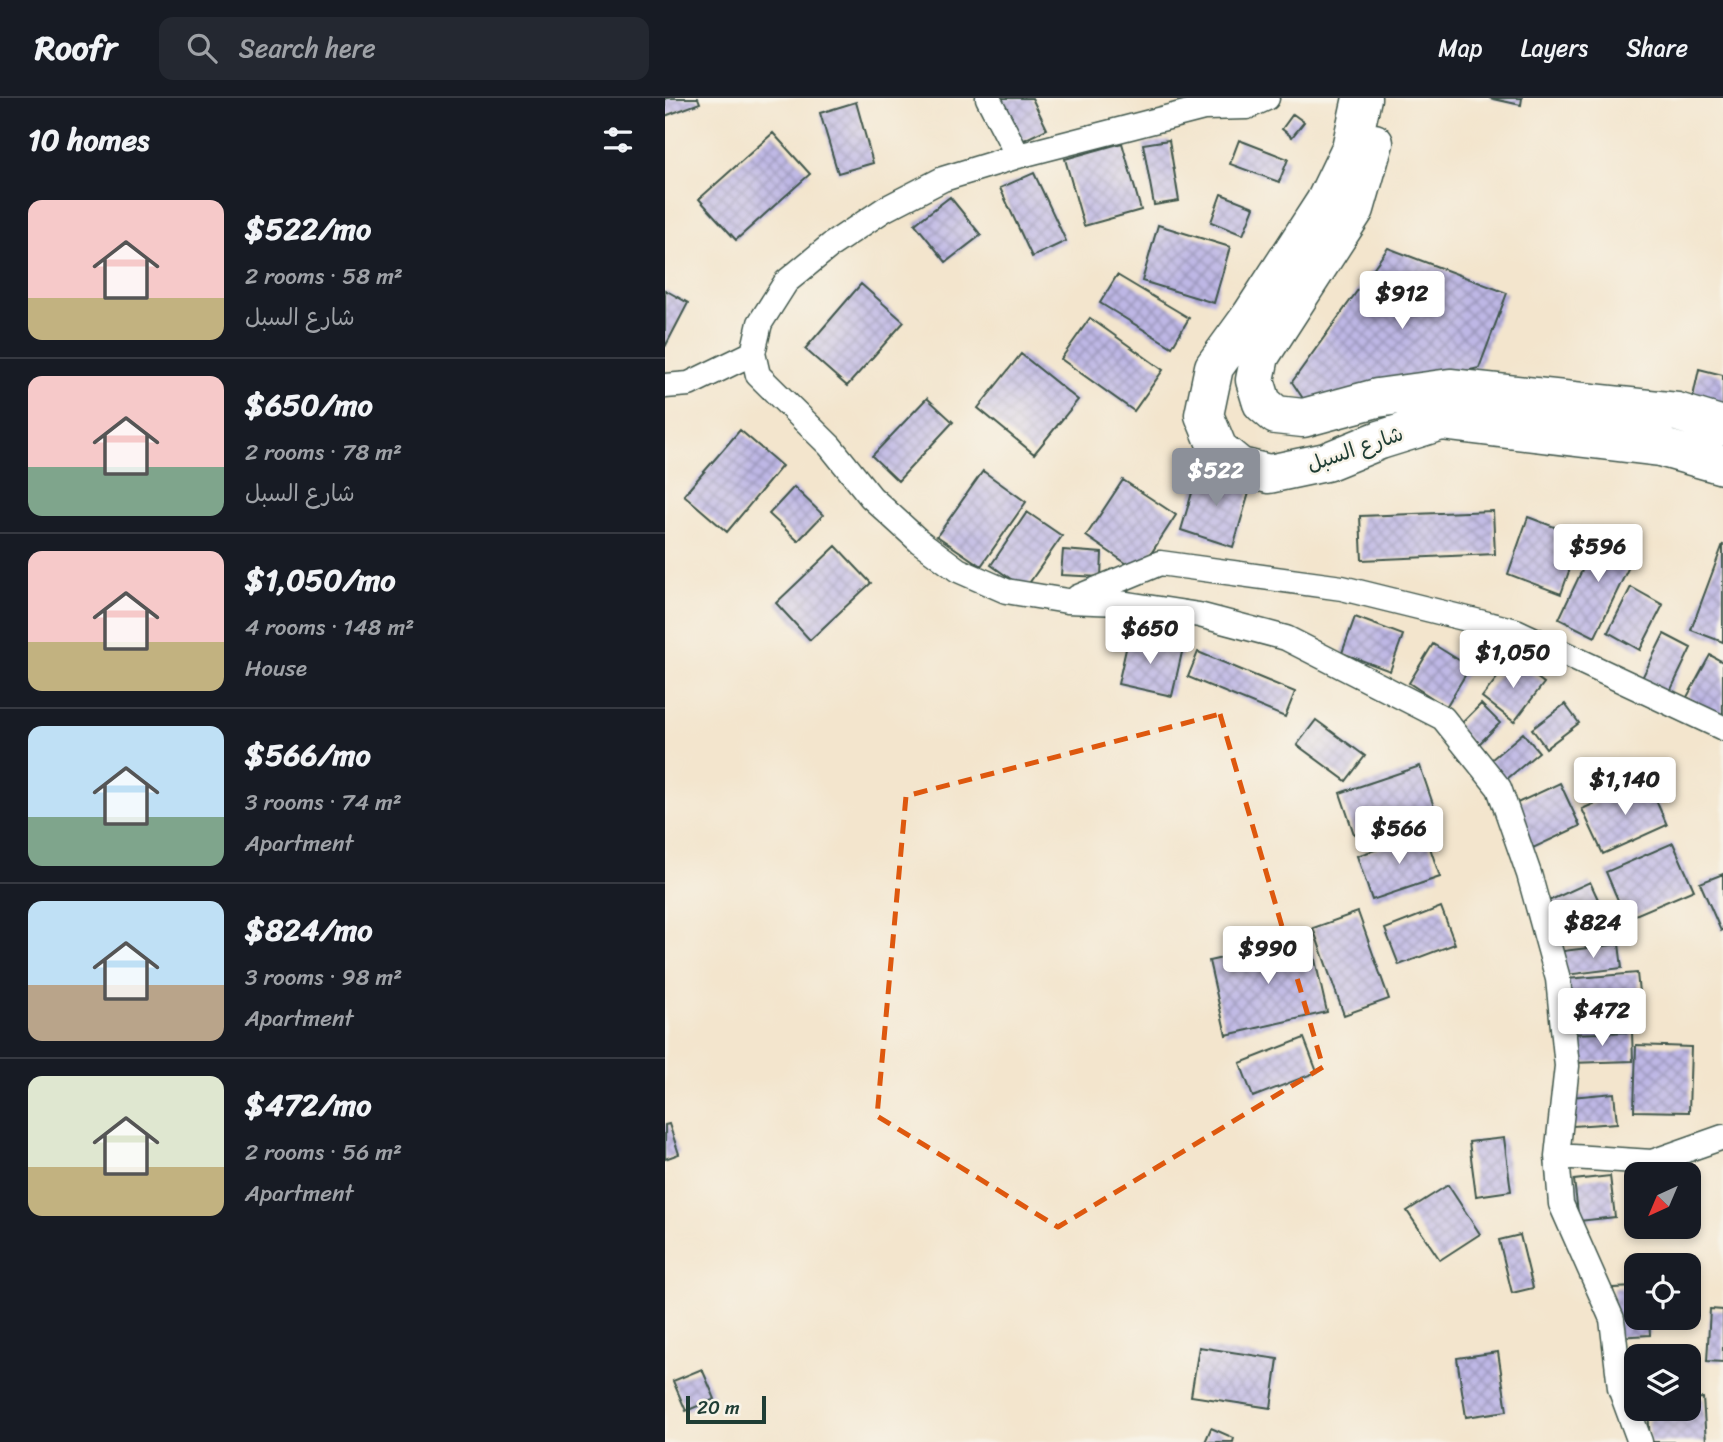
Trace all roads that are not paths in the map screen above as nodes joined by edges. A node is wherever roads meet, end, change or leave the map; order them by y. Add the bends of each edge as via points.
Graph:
1 (988, 98) edge
2 (1267, 98) edge
3 (1362, 98) edge
4 (1383, 98) edge
5 (1018, 156) junction
6 (753, 353) junction
7 (665, 386) edge
8 (1723, 426) edge
9 (1723, 465) edge
10 (1067, 601) junction
11 (1723, 728) edge
12 (1723, 1138) edge
13 (1557, 1156) junction
14 (1640, 1442) edge

1 - 5 street
2 - 5 street via 1247,107 1204,108
3 - 9 main road, شارع السبل via 1350,148 1325,202 1214,367 1204,415 1218,449 1240,467 1269,474 1326,462 1441,421 1660,447
4 - 8 main road, شارع السبل via 1355,209 1261,356 1255,380 1262,403 1276,415 1303,418 1377,398 1450,388 1677,412
5 - 6 street via 943,178 831,245 786,282 760,323
6 - 7 street via 689,384
6 - 10 street via 758,375 830,446 871,497 919,541 958,570 1006,591
10 - 11 street via 1160,563 1342,588 1516,631
10 - 13 street via 1121,603 1199,615 1286,638 1443,718 1499,788 1558,979 1567,1066
12 - 13 street via 1652,1162
13 - 14 street via 1561,1204 1612,1319 1620,1388

